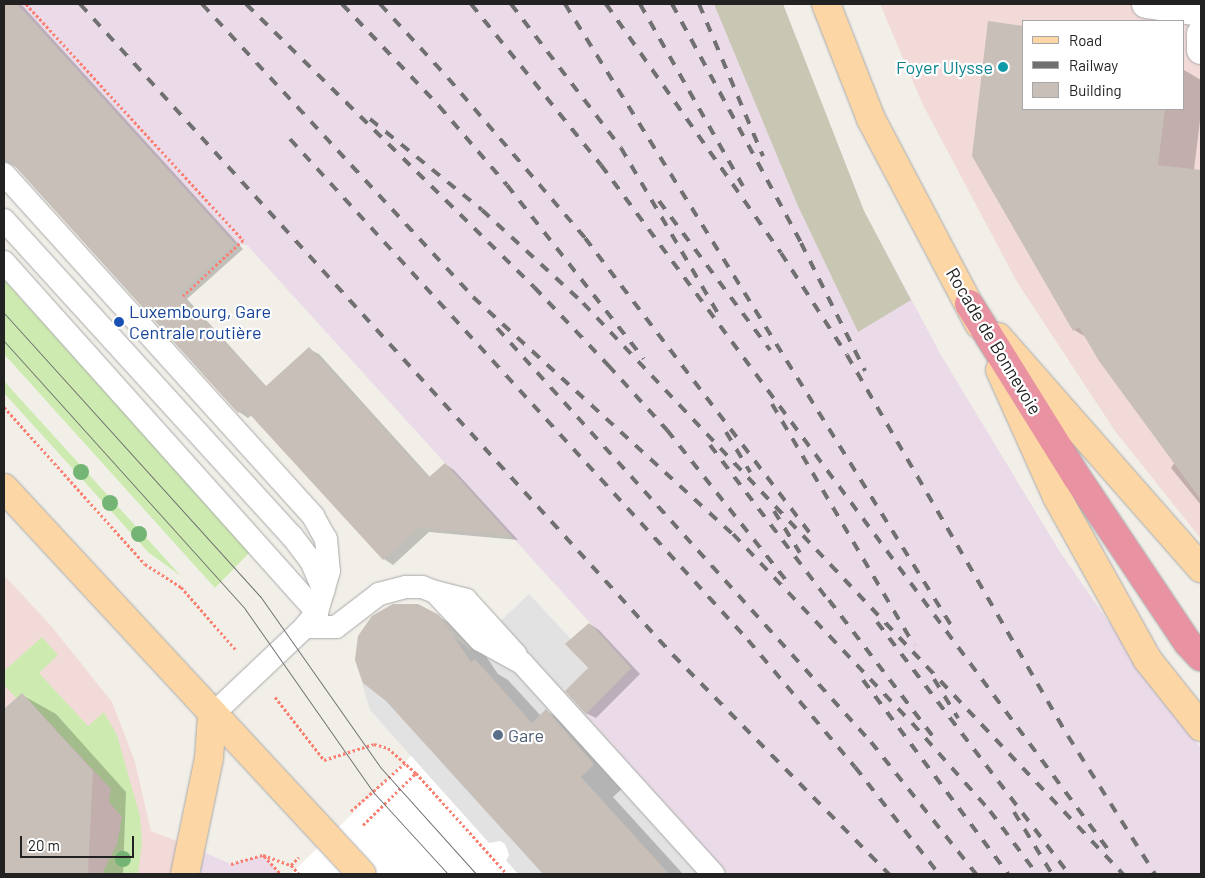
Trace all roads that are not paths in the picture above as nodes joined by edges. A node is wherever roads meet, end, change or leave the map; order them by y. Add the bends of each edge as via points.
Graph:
1 (826, 4) edge
2 (1154, 4) edge
3 (1201, 12) edge
4 (1201, 34) edge
5 (1201, 50) edge
6 (4, 174) edge
7 (39, 213) junction
8 (4, 220) edge
9 (4, 256) edge
10 (4, 262) edge
11 (43, 264) junction
12 (92, 272) junction
13 (969, 304) junction
14 (51, 314) junction
15 (4, 488) edge
16 (1201, 568) edge
17 (315, 610) junction
18 (1201, 657) edge
19 (212, 715) junction
20 (1201, 727) edge
21 (185, 874) edge
22 (362, 874) edge
23 (713, 874) edge

1 - 13 main road, Rocade de Bonnevoie via 871,119
2 - 3 street
4 - 5 street
6 - 7 lane
7 - 11 lane
7 - 12 lane
8 - 11 lane
9 - 11 lane
10 - 14 lane
11 - 12 lane
11 - 14 lane
11 - 17 lane via 292,536 312,563
12 - 17 lane via 320,526 328,554
13 - 16 main road
13 - 18 highway, Rocade de Bonnevoie via 1076,476 1188,643
13 - 20 main road via 1062,506 1146,659
14 - 17 lane
15 - 19 main road
17 - 19 lane
17 - 23 lane via 336,627 379,594 406,586 422,586 435,592 480,640 522,663
19 - 21 main road via 209,758
19 - 22 main road

